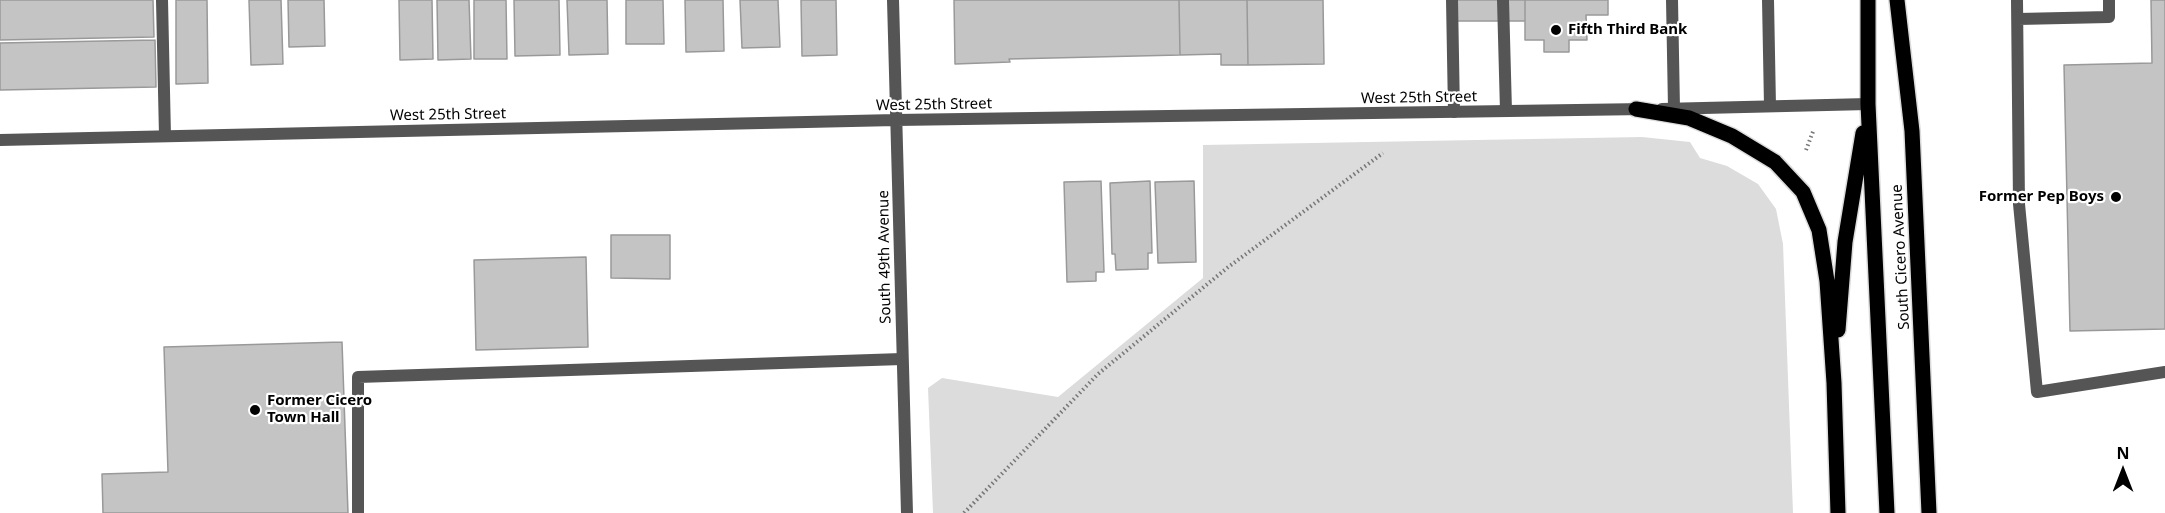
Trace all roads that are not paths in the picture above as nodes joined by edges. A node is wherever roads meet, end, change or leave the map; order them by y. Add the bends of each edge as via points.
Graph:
1 (162, 0) edge
2 (893, 0) edge
3 (1452, 0) edge
4 (1503, 0) edge
5 (1672, 0) edge
6 (1768, 0) edge
7 (1869, 0) edge
8 (1897, 0) edge
9 (2017, 0) edge
10 (2109, 0) edge
11 (2018, 19) junction
12 (1868, 104) junction
13 (1770, 106) junction
14 (1674, 108) junction
15 (1636, 109) junction
16 (1506, 111) junction
17 (1454, 112) junction
18 (896, 120) junction
19 (165, 136) junction
20 (0, 140) edge
21 (902, 359) junction
22 (2165, 372) edge
23 (1834, 383) junction
24 (358, 513) edge
25 (907, 513) edge
26 (1838, 513) edge
27 (1887, 513) edge
28 (1929, 513) edge

1 - 19 street
2 - 18 street, South 49th Avenue
3 - 17 street
4 - 16 street
5 - 14 street
6 - 13 street
7 - 12 main road, South Cicero Avenue
8 - 28 main road, South Cicero Avenue via 1912,131
9 - 11 street
10 - 11 street via 2109,17
11 - 22 street via 2019,204 2037,392
12 - 13 street, West 25th Street
12 - 23 main road via 1845,242
12 - 27 main road, South Cicero Avenue
13 - 14 street, West 25th Street
14 - 15 street, West 25th Street
15 - 16 street, West 25th Street
15 - 23 main road via 1689,118 1731,136 1775,162 1803,192 1819,230
16 - 17 street, West 25th Street
17 - 18 street, West 25th Street
18 - 19 street, West 25th Street
18 - 21 street, South 49th Avenue
19 - 20 street, West 25th Street
21 - 24 street via 358,377
21 - 25 street, South 49th Avenue
23 - 26 main road

